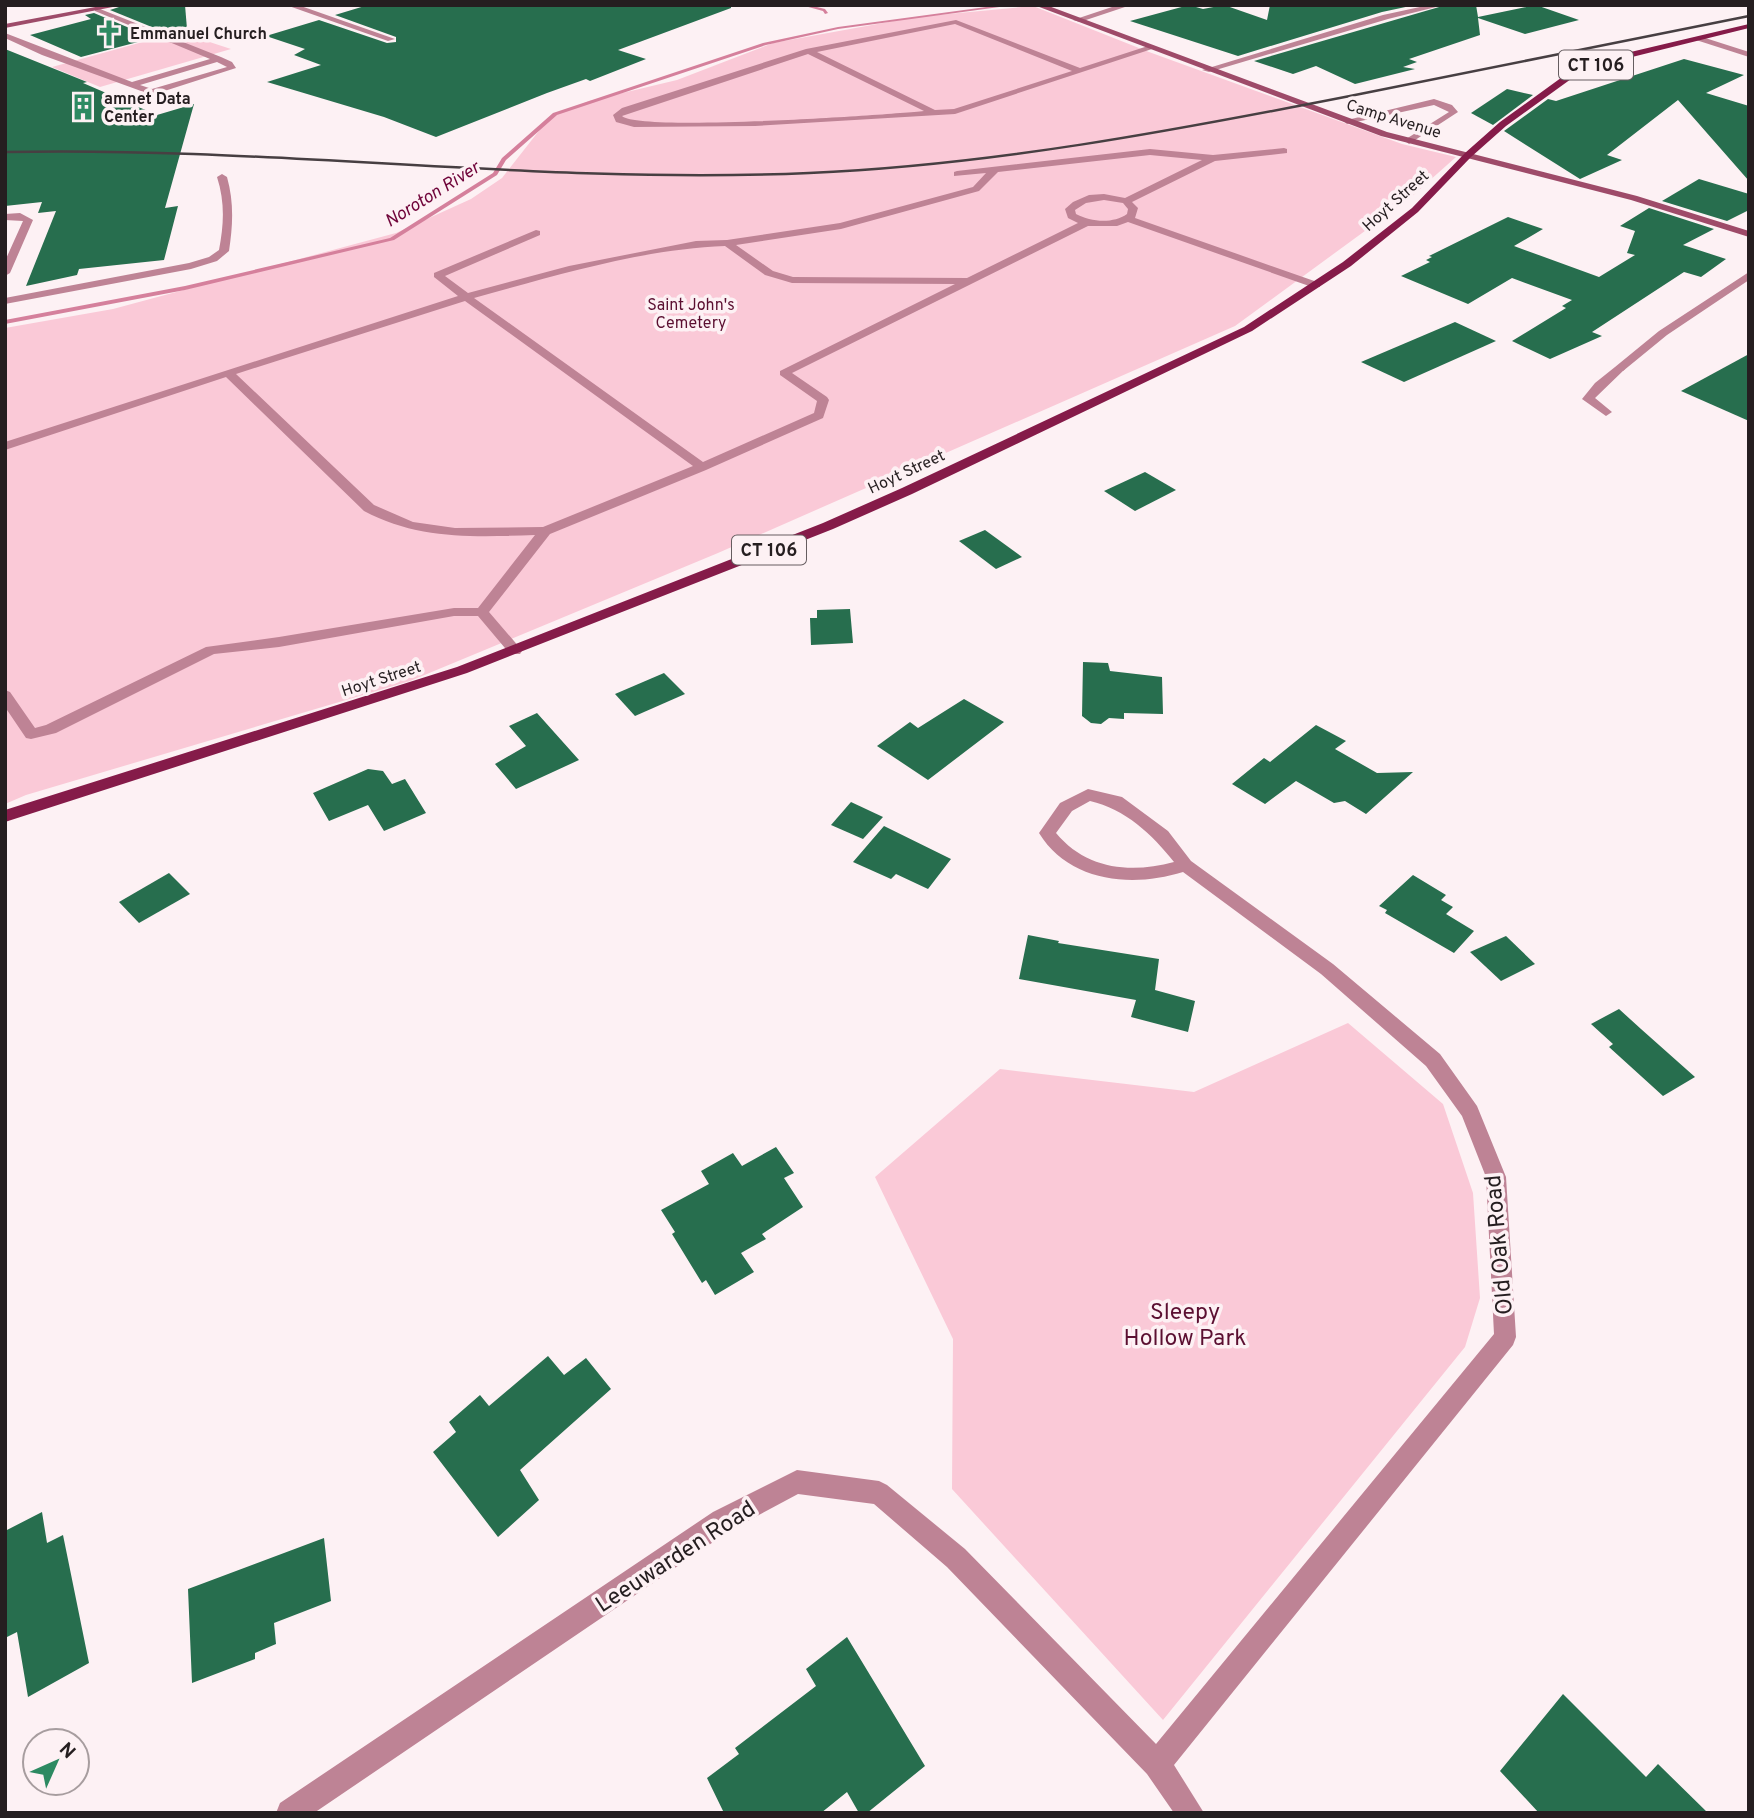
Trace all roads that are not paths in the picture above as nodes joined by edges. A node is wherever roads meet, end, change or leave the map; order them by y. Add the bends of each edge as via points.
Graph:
1 (119, 5) edge
2 (290, 5) edge
3 (1038, 5) edge
4 (1127, 5) edge
5 (1440, 5) edge
6 (98, 9) junction
7 (1077, 20) junction
8 (5, 26) edge
9 (1749, 26) edge
10 (5, 35) edge
11 (1699, 38) junction
12 (391, 39) dead end
13 (1151, 48) junction
14 (809, 51) junction
15 (1749, 55) edge
16 (218, 59) junction
17 (1077, 70) junction
18 (1206, 70) junction
19 (131, 85) junction
20 (934, 113) junction
21 (1347, 121) junction
22 (1409, 141) junction
23 (1284, 150) dead end
24 (1468, 155) junction
25 (1213, 158) junction
26 (993, 172) junction
27 (957, 174) dead end
28 (222, 177) dead end
29 (1126, 201) junction
30 (5, 218) edge
31 (1128, 219) junction
32 (1086, 223) junction
33 (536, 233) dead end
34 (1749, 234) edge
35 (727, 243) junction
36 (5, 272) edge
37 (1749, 275) edge
38 (969, 281) junction
39 (1317, 285) junction
40 (466, 297) junction
41 (5, 301) edge
42 (228, 373) junction
43 (1606, 412) dead end
44 (5, 446) edge
45 (702, 467) junction
46 (545, 531) junction
47 (482, 612) junction
48 (515, 651) junction
49 (5, 695) edge
50 (5, 816) edge
51 (1185, 865) junction
52 (1157, 1764) junction
53 (290, 1813) edge
54 (1190, 1813) edge

1 - 6 street
2 - 12 street
3 - 7 street, Camp Avenue
4 - 7 street
5 - 18 street
6 - 8 street
6 - 16 street
7 - 13 street, Camp Avenue
9 - 11 main road, Hoyt Street / CT 106
10 - 19 street
11 - 15 street
11 - 24 main road, Hoyt Street / CT 106 via 1620,57 1568,77
13 - 17 street
13 - 18 street, Camp Avenue
14 - 17 street via 956,22
14 - 20 street
14 - 20 street via 617,115 634,124 733,125
16 - 19 street
16 - 19 street via 232,68 161,91
17 - 20 street via 955,111
18 - 21 street, Camp Avenue
21 - 22 street, Camp Avenue
21 - 22 street via 1434,102 1454,112
22 - 24 street, Camp Avenue
23 - 25 street
24 - 34 street, Camp Avenue via 1634,198
24 - 39 main road, Hoyt Street / CT 106 via 1415,209
25 - 26 street via 1150,152
25 - 29 street
26 - 27 street
26 - 35 street via 976,190 841,226
28 - 41 street via 229,198 228,227 224,251 213,259
29 - 31 street via 1133,208
29 - 32 street via 1088,197 1078,202 1070,209 1072,216
30 - 36 street via 28,220
31 - 32 street
31 - 39 street
32 - 38 street
33 - 40 street via 438,275
35 - 38 street via 769,273 792,280
35 - 40 street via 696,244 600,262
37 - 43 street via 1663,333 1599,385 1588,399
38 - 45 street via 785,373 823,400 819,415
39 - 48 main road, Hoyt Street / CT 106 via 1248,329 873,506
40 - 42 street
40 - 45 street
42 - 44 street
42 - 46 street via 382,516 431,530
45 - 46 street
46 - 47 street
47 - 48 street
47 - 49 street via 454,612 211,650 51,729 31,734
48 - 50 main road, Hoyt Street / CT 106
51 - 51 street, Old Oak Road via 1162,835 1116,801 1088,795 1066,807 1047,833 1068,857 1104,873 1163,873
51 - 52 street, Old Oak Road via 1327,969 1433,1060 1470,1112 1496,1177 1505,1337
52 - 53 street, Leeuwarden Road via 956,1558 879,1493 797,1482 722,1521
52 - 54 street, Leeuwarden Road

